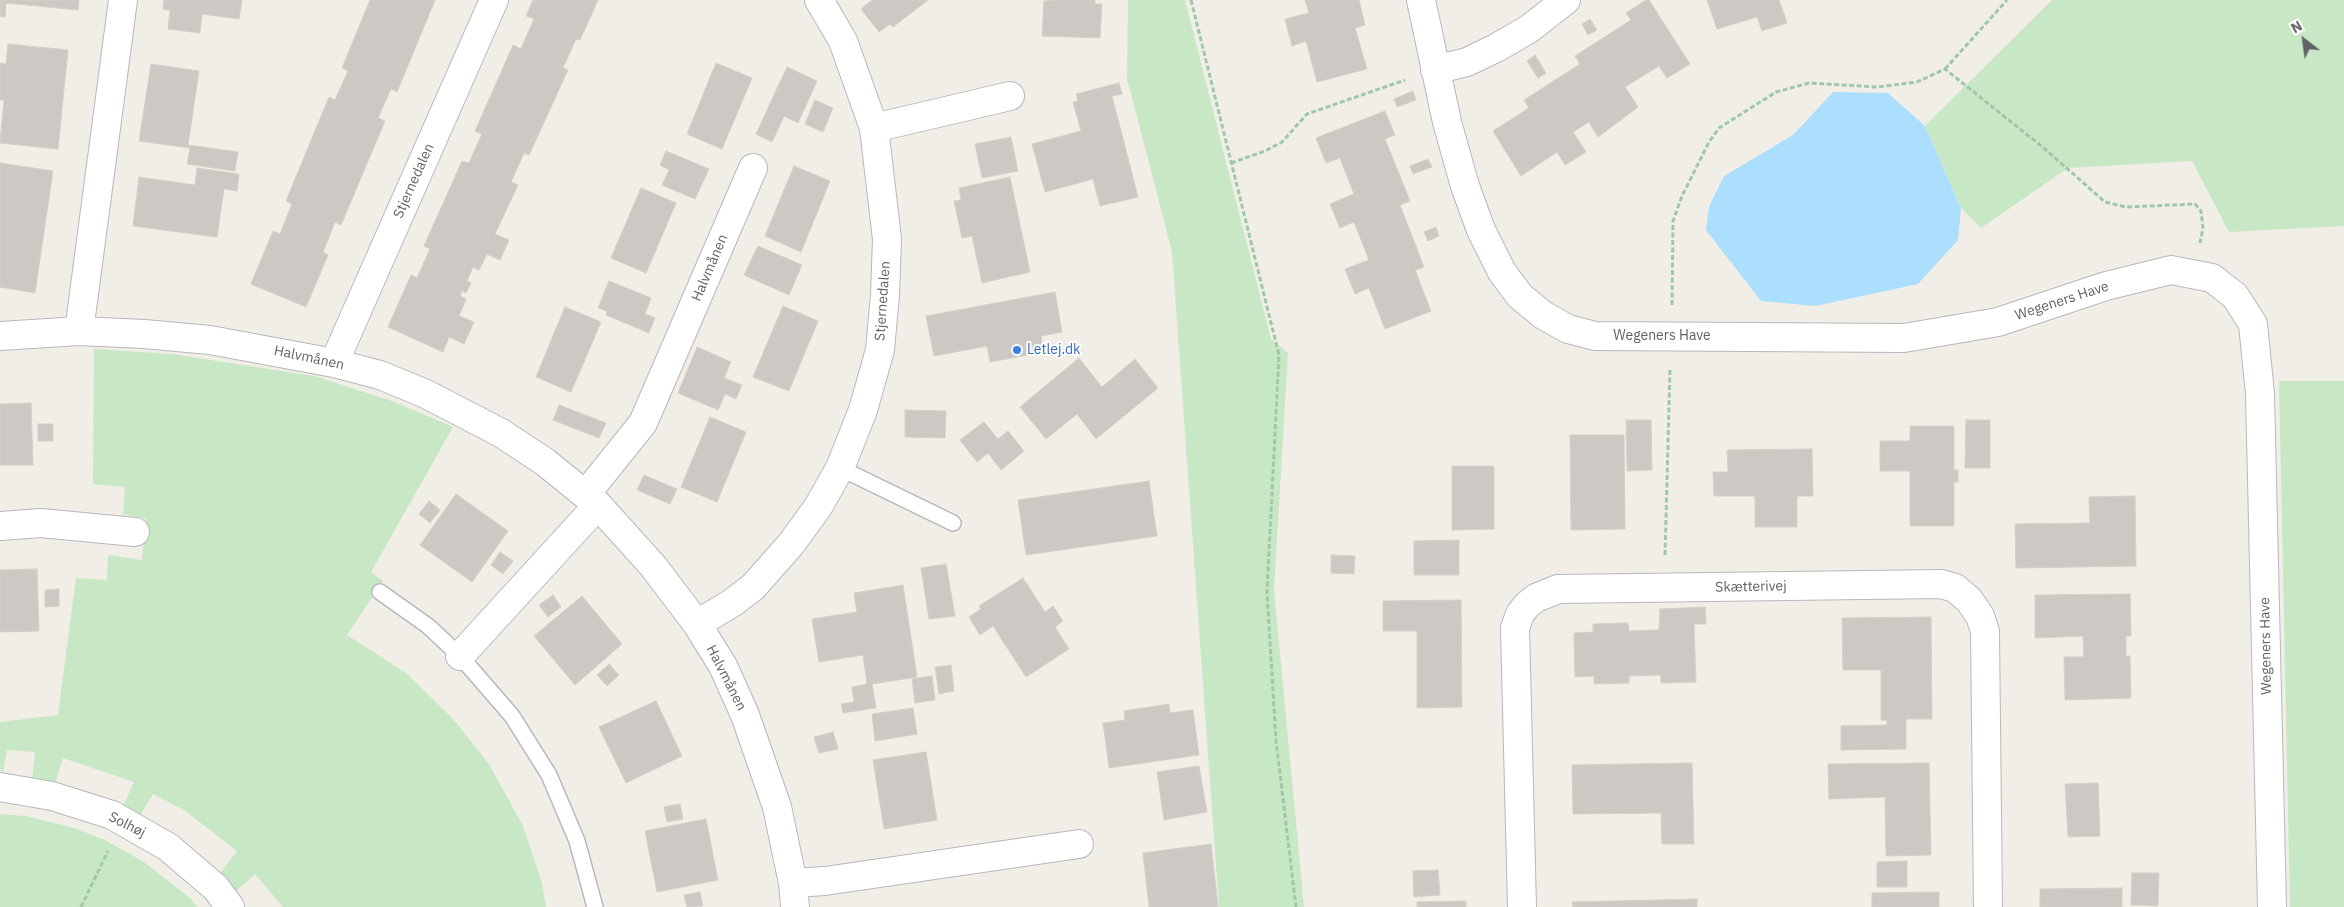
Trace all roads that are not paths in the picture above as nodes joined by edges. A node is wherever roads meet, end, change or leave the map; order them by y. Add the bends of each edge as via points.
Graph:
1 (123, 0) edge
2 (494, 0) edge
3 (819, 0) edge
4 (1421, 0) edge
5 (1566, 0) edge
6 (1436, 70) junction
7 (1010, 96) dead end
8 (874, 128) junction
9 (753, 168) dead end
10 (78, 332) junction
11 (0, 336) edge
12 (334, 363) junction
13 (840, 468) junction
14 (592, 499) junction
15 (953, 523) dead end
16 (0, 526) edge
17 (135, 532) dead end
18 (380, 592) dead end
19 (696, 624) junction
20 (460, 656) junction
21 (0, 787) edge
22 (1079, 844) dead end
23 (794, 895) edge
24 (230, 907) edge
25 (595, 907) edge
26 (1522, 907) edge
27 (1988, 907) edge
28 (2272, 907) edge

1 - 10 street
2 - 12 street, Stjernedalen
3 - 8 street, Stjernedalen via 843,41
4 - 6 street, Wegeners Have
5 - 6 street via 1529,29 1496,48 1467,62
6 - 28 street, Wegeners Have via 1465,186 1481,230 1502,272 1520,296 1543,315 1568,329 1595,336 1904,338 1998,322 2171,270 2212,278 2235,296 2252,324 2260,394
7 - 8 street
8 - 13 street, Stjernedalen via 887,239 880,350
9 - 14 street, Halvmånen via 643,423
10 - 11 street, Halvmånen
10 - 12 street, Halvmånen via 210,340
12 - 14 street, Halvmånen via 380,376 464,412 538,457
13 - 15 lane
13 - 19 street, Stjernedalen via 818,507 771,568 732,603
14 - 19 street, Halvmånen via 654,566
14 - 20 street, Halvmånen
16 - 17 street via 41,523
18 - 20 lane via 428,626
19 - 23 street, Halvmånen via 723,666 748,724 777,806
20 - 25 lane via 512,716 549,775 577,841
21 - 24 street, Solhøj via 52,796 112,815 168,847 216,888
22 - 23 street, Halvmånen via 825,881
26 - 27 street, Skætterivej via 1515,628 1526,605 1558,589 1941,584 1955,588 1965,596 1980,616 1984,631

